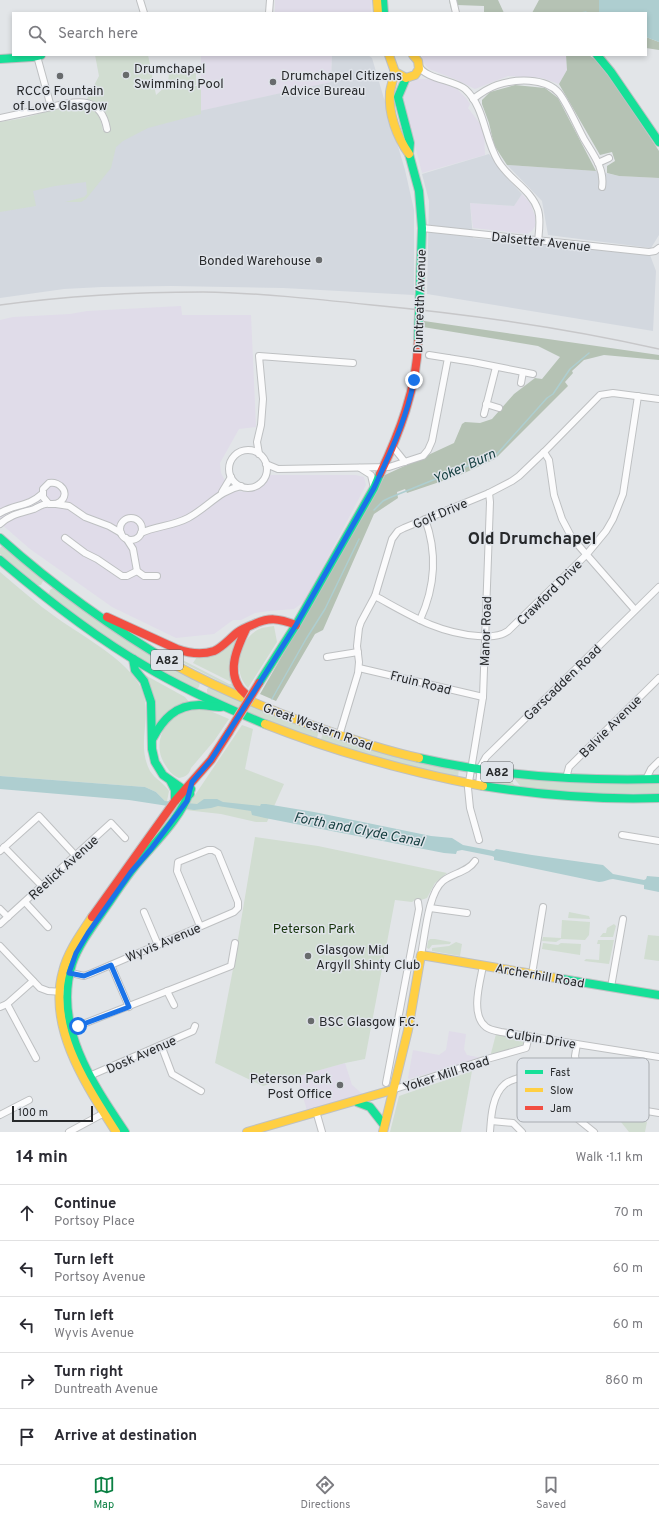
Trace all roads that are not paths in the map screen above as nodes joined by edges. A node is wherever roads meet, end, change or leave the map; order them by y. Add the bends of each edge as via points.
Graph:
1 (140, 0) edge
2 (270, 0) edge
3 (377, 0) edge
4 (383, 0) edge
5 (453, 0) edge
6 (144, 12) edge
7 (269, 12) edge
8 (378, 12) edge
9 (384, 12) edge
10 (456, 12) edge
11 (29, 56) edge
12 (39, 56) edge
13 (391, 56) edge
14 (598, 56) edge
15 (0, 59) edge
16 (416, 61) edge
17 (394, 71) junction
18 (406, 78) junction
19 (473, 98) junction
20 (51, 107) junction
21 (0, 118) edge
22 (107, 129) dead end
23 (659, 142) edge
24 (409, 154) junction
25 (609, 158) dead end
26 (598, 163) junction
27 (602, 187) dead end
28 (422, 228) junction
29 (538, 241) junction
30 (657, 249) edge
31 (659, 258) edge
32 (429, 355) dead end
33 (448, 358) junction
34 (353, 363) dead end
35 (496, 367) junction
36 (523, 372) junction
37 (533, 374) dead end
38 (521, 383) dead end
39 (638, 396) junction
40 (659, 399) edge
41 (486, 404) junction
42 (500, 408) dead end
43 (484, 414) dead end
44 (257, 442) junction
45 (393, 447) junction
46 (245, 451) junction
47 (544, 452) junction
48 (259, 454) junction
49 (405, 462) junction
50 (266, 464) junction
51 (359, 468) junction
52 (384, 468) junction
53 (278, 469) junction
54 (265, 475) junction
55 (231, 477) junction
56 (241, 486) junction
57 (374, 488) junction
58 (222, 492) junction
59 (489, 493) junction
60 (42, 494) junction
61 (64, 496) junction
62 (48, 503) junction
63 (56, 504) junction
64 (69, 506) junction
65 (0, 513) edge
66 (425, 519) junction
67 (122, 523) junction
68 (140, 523) junction
69 (0, 524) edge
70 (109, 526) junction
71 (152, 528) junction
72 (121, 533) junction
73 (139, 535) junction
74 (0, 538) edge
75 (65, 538) dead end
76 (126, 538) junction
77 (133, 549) junction
78 (587, 554) junction
79 (0, 560) edge
80 (137, 571) junction
81 (157, 576) dead end
82 (659, 587) edge
83 (375, 596) junction
84 (88, 609) junction
85 (635, 610) junction
86 (420, 620) junction
87 (296, 625) junction
88 (246, 629) junction
89 (485, 636) junction
90 (358, 652) junction
91 (328, 657) dead end
92 (133, 659) junction
93 (359, 668) junction
94 (659, 678) edge
95 (483, 697) junction
96 (252, 702) junction
97 (226, 707) junction
98 (338, 736) junction
99 (152, 741) junction
100 (659, 761) edge
101 (472, 768) junction
102 (482, 770) junction
103 (566, 778) junction
104 (646, 779) junction
105 (659, 779) edge
106 (170, 781) junction
107 (469, 783) junction
108 (479, 785) junction
109 (183, 797) junction
110 (659, 798) edge
111 (622, 835) dead end
112 (126, 838) dead end
113 (479, 840) dead end
114 (659, 841) edge
115 (2, 849) edge
116 (75, 855) junction
117 (475, 861) dead end
118 (42, 886) junction
119 (25, 902) junction
120 (418, 902) dead end
121 (543, 907) dead end
122 (430, 908) junction
123 (0, 909) edge
124 (144, 912) dead end
125 (467, 914) dead end
126 (8, 917) junction
127 (623, 920) dead end
128 (0, 924) edge
129 (200, 926) junction
130 (48, 927) dead end
131 (235, 943) dead end
132 (158, 945) junction
133 (0, 946) edge
134 (421, 955) junction
135 (111, 965) junction
136 (483, 966) junction
137 (66, 972) junction
138 (532, 974) junction
139 (33, 981) junction
140 (611, 987) junction
141 (167, 991) junction
142 (63, 992) junction
143 (659, 995) edge
144 (7, 1004) junction
145 (174, 1005) dead end
146 (0, 1007) edge
147 (129, 1007) junction
148 (78, 1026) dead end
149 (195, 1026) dead end
150 (396, 1028) junction
151 (408, 1030) junction
152 (529, 1036) junction
153 (577, 1044) junction
154 (162, 1045) junction
155 (659, 1057) edge
156 (36, 1058) dead end
157 (575, 1058) edge
158 (87, 1077) junction
159 (517, 1080) edge
160 (386, 1083) dead end
161 (392, 1090) junction
162 (201, 1091) dead end
163 (29, 1100) dead end
164 (354, 1102) junction
165 (316, 1111) junction
166 (649, 1111) edge
167 (107, 1112) junction
168 (659, 1113) edge
169 (0, 1115) edge
170 (491, 1121) junction
171 (582, 1122) edge
172 (383, 1129) edge
173 (260, 1130) edge
174 (69, 1132) edge
175 (116, 1132) edge
176 (125, 1132) edge
177 (247, 1132) edge
178 (322, 1132) edge
179 (490, 1132) edge
180 (522, 1132) edge
181 (594, 1132) edge

1 - 6 street
2 - 7 street
3 - 8 street
4 - 9 street
5 - 10 street
11 - 15 street
12 - 20 street
13 - 17 street
14 - 23 street
16 - 18 street via 413,76
16 - 19 street via 428,74 460,86
17 - 18 street
17 - 24 street, Duntreath Avenue via 390,94 391,109 402,145
18 - 24 street, Duntreath Avenue via 398,97 410,143
19 - 26 street via 505,82 530,81 553,88 562,98
19 - 29 street via 499,163 534,200 539,212
20 - 21 street
20 - 22 street via 75,102 89,103 101,111
24 - 28 street, Duntreath Avenue via 419,191
25 - 26 street
26 - 27 street via 603,175
28 - 29 street, Dalsetter Avenue
28 - 45 street, Duntreath Avenue via 416,364 410,401
29 - 30 street, Dalsetter Avenue via 642,252
30 - 31 street
32 - 33 street
33 - 35 street
33 - 49 street via 430,446 423,456
34 - 44 street via 259,356 262,399 261,425
35 - 36 street
35 - 41 street
36 - 37 street
36 - 38 street
39 - 40 street, Golf Drive
39 - 47 street, Golf Drive via 613,393 600,395
39 - 78 street, Crawford Drive via 623,494 606,531
41 - 42 street
41 - 43 street
44 - 46 street
44 - 48 street
45 - 49 street
45 - 52 street, Duntreath Avenue
46 - 48 street
46 - 55 street via 238,453 231,462
47 - 59 street, Golf Drive via 519,476
47 - 78 street via 549,460 554,495 562,519 572,538
48 - 50 street
49 - 52 street
50 - 53 street
50 - 54 street
51 - 52 street
51 - 53 street
51 - 57 street via 371,475
52 - 57 street, Duntreath Avenue
53 - 54 street
54 - 56 street via 260,483 253,487
55 - 56 street
55 - 58 street
56 - 58 street
57 - 87 street, Duntreath Avenue
58 - 71 street via 189,517
59 - 66 street, Golf Drive
59 - 89 street, Manor Road
60 - 61 street via 46,485 55,483 62,487
60 - 62 street
60 - 65 street via 31,503
61 - 63 street
61 - 64 street
62 - 63 street
62 - 69 street via 15,514
63 - 64 street
64 - 70 street via 85,517
66 - 83 street, Golf Drive via 395,534
66 - 86 street via 433,550 434,575 429,598
67 - 68 street via 132,518
67 - 70 street
67 - 72 street
68 - 71 street
68 - 73 street
70 - 72 street
71 - 73 street
72 - 76 street
73 - 76 street via 131,540
73 - 77 street
74 - 84 street, Great Western Road / A82 via 41,574
75 - 80 street via 122,576
76 - 77 street
77 - 80 street
78 - 85 street
78 - 89 street, Crawford Drive via 515,626 503,634
79 - 92 street, Great Western Road / A82 via 39,594
80 - 81 street via 144,576
82 - 85 street, Garscadden Road
83 - 86 street, Crawford Drive
83 - 90 street, Golf Drive via 361,622 357,638
84 - 88 street via 186,652 217,650 240,630
84 - 96 street, Great Western Road / A82 via 176,665
85 - 102 street, Garscadden Road via 486,757
86 - 89 street, Crawford Drive via 450,632
87 - 88 street via 272,619 258,621
87 - 109 street, Duntreath Avenue, bridge via 211,760
88 - 96 street via 236,651 234,668 238,685
89 - 95 street, Manor Road
90 - 91 street
90 - 93 street, Golf Drive
92 - 97 street, Great Western Road / A82 via 169,680
92 - 99 street via 135,670 144,681 151,702
93 - 95 street, Fruin Road
93 - 98 street, Golf Drive
94 - 103 street, Balvie Avenue via 569,767
95 - 101 street, Manor Road
96 - 98 street, Great Western Road / A82
97 - 99 street via 192,705 177,709 166,717
97 - 107 street, Great Western Road / A82 via 296,736 360,758 416,773
98 - 101 street, Great Western Road / A82 via 413,757
99 - 106 street via 155,762
100 - 104 street via 651,768
101 - 102 street, Great Western Road / A82
101 - 107 street, Manor Road
102 - 103 street, Great Western Road / A82
102 - 108 street, Garscadden Road
103 - 104 street, Great Western Road / A82
104 - 105 street, Great Western Road / A82
106 - 109 street
106 - 109 street
107 - 108 street, Great Western Road / A82
107 - 113 street, Manor Road via 470,808
108 - 110 street, Great Western Road / A82 via 521,792 590,798
109 - 137 street, Duntreath Avenue via 174,820 131,872 88,933
109 - 137 street, Duntreath Avenue via 164,816 82,930 71,951
111 - 114 street
112 - 116 street, Reelick Avenue via 111,823
115 - 116 street via 39,816
115 - 118 street
116 - 118 street, Reelick Avenue
117 - 122 street via 469,868 442,882
118 - 119 street, Reelick Avenue
119 - 126 street, Reelick Avenue
119 - 130 street
120 - 150 street via 419,909
121 - 138 street
122 - 125 street
122 - 134 street
123 - 126 street
124 - 132 street
126 - 128 street, Reelick Avenue
127 - 140 street
129 - 129 street, Wyvis Avenue via 238,908 238,902 218,854 213,850 178,862 177,871
129 - 132 street, Wyvis Avenue
131 - 141 street via 231,966
132 - 135 street, Wyvis Avenue
133 - 139 street
134 - 136 street, Archerhill Road
134 - 151 street
135 - 137 street, Wyvis Avenue via 84,976
135 - 147 street
136 - 138 street, Archerhill Road
136 - 152 street, Culbin Drive via 477,1000 481,1021 492,1030
137 - 142 street, Duntreath Avenue
138 - 140 street, Archerhill Road
139 - 142 street via 40,988
139 - 144 street
140 - 143 street, Archerhill Road
141 - 145 street
141 - 147 street
142 - 158 street, Duntreath Avenue via 60,1012 64,1033 69,1049
144 - 146 street
144 - 156 street
147 - 148 street
149 - 154 street, Dosk Avenue via 193,1031
150 - 151 street
150 - 160 street
151 - 161 street
152 - 153 street, Culbin Drive
152 - 161 street, Yoker Mill Road via 526,1048
153 - 155 street, Culbin Drive
153 - 157 street
154 - 158 street, Dosk Avenue
154 - 162 street via 172,1074
158 - 167 street, Duntreath Avenue
159 - 170 street via 504,1085 496,1097
161 - 164 street, Yoker Mill Road
161 - 172 street
163 - 169 street
164 - 165 street, Yoker Mill Road
164 - 172 street via 364,1102 373,1108
165 - 173 street, Yoker Mill Road
165 - 178 street
166 - 168 street
167 - 174 street
167 - 175 street, Duntreath Avenue
167 - 176 street, Duntreath Avenue
170 - 179 street
170 - 180 street via 513,1123
171 - 181 street
173 - 177 street, Yoker Mill Road

